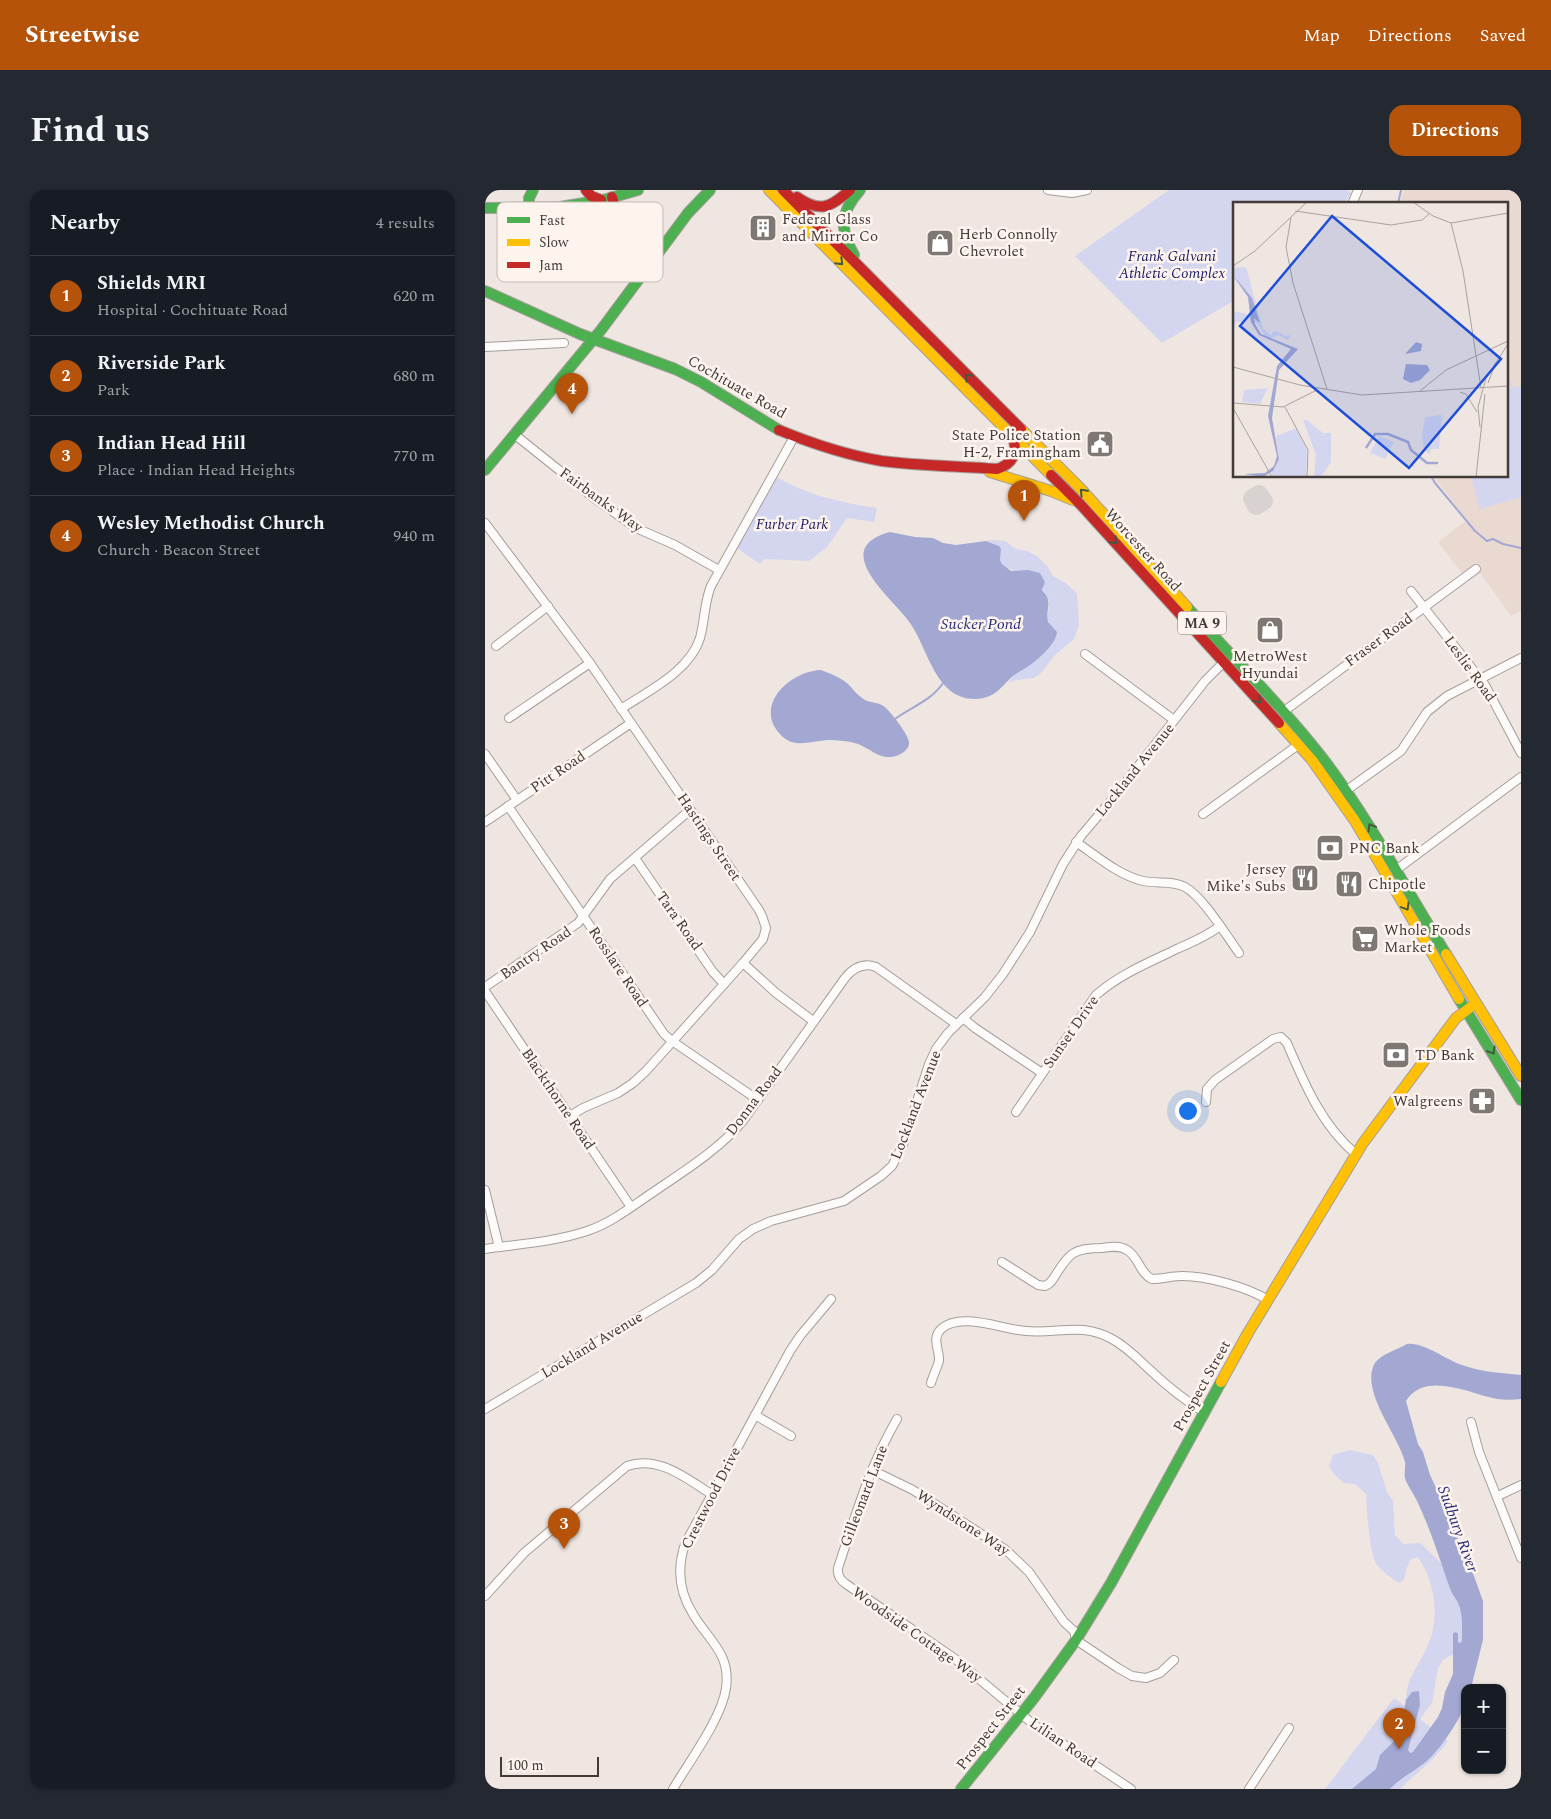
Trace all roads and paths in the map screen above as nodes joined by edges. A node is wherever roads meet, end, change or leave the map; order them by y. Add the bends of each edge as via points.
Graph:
1 (533, 190) edge
2 (586, 190) edge
3 (639, 190) edge
4 (710, 190) edge
5 (769, 190) edge
6 (785, 190) edge
7 (850, 190) edge
8 (860, 190) edge
9 (1048, 190) edge
10 (1087, 190) edge
11 (1357, 190) edge
12 (603, 199) junction
13 (529, 202) edge
14 (587, 202) edge
15 (603, 202) edge
16 (605, 202) edge
17 (1353, 202) edge
18 (663, 247) edge
19 (636, 282) edge
20 (876, 284) junction
21 (485, 291) edge
22 (593, 339) junction
23 (564, 343) dead end
24 (485, 347) edge
25 (514, 434) junction
26 (1013, 436) junction
27 (794, 437) junction
28 (485, 470) edge
29 (985, 470) junction
30 (1081, 505) junction
31 (485, 523) edge
32 (1476, 569) dead end
33 (719, 570) junction
34 (1411, 591) dead end
35 (548, 606) junction
36 (1424, 607) junction
37 (496, 646) dead end
38 (1085, 654) dead end
39 (1521, 658) edge
40 (1224, 662) junction
41 (590, 663) junction
42 (1480, 678) junction
43 (621, 709) junction
44 (1283, 712) junction
45 (509, 718) dead end
46 (1174, 720) junction
47 (631, 723) junction
48 (1298, 744) junction
49 (1521, 753) edge
50 (485, 754) edge
51 (1521, 777) edge
52 (1347, 790) junction
53 (517, 800) junction
54 (508, 806) junction
55 (690, 810) junction
56 (1203, 814) dead end
57 (485, 822) edge
58 (1076, 842) junction
59 (635, 858) junction
60 (1396, 870) junction
61 (584, 918) junction
62 (1219, 926) junction
63 (1239, 953) dead end
64 (743, 963) junction
65 (724, 984) junction
66 (485, 989) edge
67 (1477, 1004) junction
68 (1466, 1010) junction
69 (963, 1018) junction
70 (813, 1021) junction
71 (956, 1024) junction
72 (672, 1041) junction
73 (1518, 1069) edge
74 (1042, 1073) junction
75 (1521, 1076) edge
76 (758, 1100) junction
77 (1521, 1100) edge
78 (1205, 1102) dead end
79 (1016, 1112) dead end
80 (569, 1116) junction
81 (1356, 1154) junction
82 (485, 1190) edge
83 (631, 1207) junction
84 (499, 1247) junction
85 (485, 1249) edge
86 (1001, 1262) dead end
87 (831, 1299) dead end
88 (1268, 1300) junction
89 (931, 1382) dead end
90 (485, 1409) edge
91 (1204, 1412) junction
92 (755, 1415) junction
93 (897, 1419) dead end
94 (1471, 1422) dead end
95 (791, 1436) dead end
96 (872, 1470) junction
97 (1521, 1485) edge
98 (711, 1494) junction
99 (1497, 1496) junction
100 (1521, 1558) edge
101 (838, 1575) joint
102 (485, 1596) edge
103 (1077, 1640) junction
104 (1174, 1660) dead end
105 (1021, 1714) junction
106 (1289, 1728) dead end
107 (673, 1789) edge
108 (961, 1789) edge
109 (1131, 1789) edge
110 (1249, 1789) edge

1 - 13 main road
2 - 12 main road via 594,198
3 - 12 main road
4 - 18 main road
5 -> 26 main road, Worcester Road / MA 9
6 - 7 main road via 807,204 821,208 834,203
6 - 20 main road, Worcester Road / MA 9
8 - 20 main road via 848,205 843,228 849,246
9 - 10 street via 1072,193
11 - 17 street
12 - 14 main road
12 - 15 main road
12 - 16 main road
19 - 22 main road
44 -> 20 main road, Worcester Road / MA 9 via 1081,489
21 - 22 main road, Cochituate Road
22 - 25 main road
22 - 27 main road, Cochituate Road via 651,358 688,375
23 - 24 street
25 - 28 main road
25 - 33 street, Fairbanks Way via 629,523
26 - 29 main road, Cochituate Road via 1016,450 1013,459 1001,468
26 - 30 main road, Worcester Road / MA 9
27 - 29 main road, Cochituate Road via 837,452 871,459
27 - 33 street
29 - 30 main road, Cochituate Road via 1062,495
30 -> 40 main road, Worcester Road / MA 9
31 - 35 street, Hastings Street
32 - 36 street, Fraser Road
33 - 43 street via 706,600 699,639 689,658 678,670
34 - 36 street, Leslie Road
35 - 37 street
35 - 41 street, Hastings Street
36 - 42 street, Leslie Road
36 - 44 street, Fraser Road
38 - 46 street
39 - 42 street
40 - 46 street, Lockland Avenue
40 -> 48 main road, Worcester Road / MA 9
41 - 43 street, Hastings Street
41 - 45 street
42 - 49 street, Leslie Road
42 - 52 street via 1437,703 1421,720 1401,751
43 - 47 street, Hastings Street
44 - 52 main road, Worcester Road / MA 9
46 - 58 street, Lockland Avenue
47 - 53 street, Pitt Road
47 - 55 street, Hastings Street
48 - 56 street
48 -> 68 main road, Worcester Road / MA 9 via 1350,813
50 - 53 street
51 - 60 street
60 -> 52 main road, Worcester Road / MA 9
53 - 54 street, Pitt Road
54 - 57 street, Pitt Road
54 - 61 street, Rosslare Road
55 - 59 street, Bantry Road
55 - 64 street, Hastings Street via 765,922 763,939
58 - 62 street via 1128,876 1187,888
58 - 69 street, Lockland Avenue via 1025,941 998,982
59 - 61 street, Bantry Road via 605,884
59 - 65 street, Tara Road
60 - 67 main road, Worcester Road / MA 9
61 - 66 street, Bantry Road
61 - 72 street, Rosslare Road via 660,1029
62 - 63 street
62 - 74 street, Sunset Drive via 1104,988 1089,1003
64 - 65 street, Hastings Street
64 - 70 street
65 - 72 street, Hastings Street
66 - 80 street, Blackthorne Road
67 - 68 main road, Prospect Street
67 - 73 main road, Worcester Road / MA 9
68 -> 77 main road, Worcester Road / MA 9
68 - 81 main road, Prospect Street via 1456,1018
69 - 71 street, Lockland Avenue
69 - 74 street
70 - 71 street, Donna Road via 849,972 859,966 870,965
70 - 76 street, Donna Road
71 - 90 street, Lockland Avenue via 933,1056 900,1153 881,1176 844,1201 753,1229 696,1283
72 - 76 street, Rosslare Road
72 - 80 street, Hastings Street via 626,1088
73 - 75 main road, Worcester Road / MA 9
74 - 79 street, Sunset Drive
76 - 83 street, Donna Road via 736,1129 714,1150
78 - 81 street via 1207,1089 1215,1080 1273,1039 1281,1037 1287,1043 1314,1101 1342,1141
80 - 83 street, Blackthorne Road
81 - 88 main road, Prospect Street
82 - 84 street
83 - 84 street, Donna Road via 586,1231
84 - 85 street, Donna Road
86 - 88 street via 1034,1283 1045,1286 1051,1283 1066,1258 1077,1250 1117,1247 1131,1253 1152,1279 1177,1276 1203,1278 1256,1293
87 - 92 street, Crestwood Drive via 795,1343
88 - 91 main road, Prospect Street
89 - 91 street via 938,1362 936,1337 942,1328 951,1324 981,1322 1028,1332 1077,1329 1095,1332 1117,1342 1183,1399
91 - 103 main road, Prospect Street
92 - 95 street
92 - 98 street, Crestwood Drive
93 - 96 street, Gilleonard Lane
94 - 99 street
96 - 101 street, Gilleonard Lane
96 - 103 street, Wyndstone Way via 913,1490 1013,1555 1035,1579
97 - 99 street
98 - 102 street via 655,1464 641,1462 627,1466 524,1553
98 - 107 street, Crestwood Drive via 685,1544 680,1575 692,1613 723,1657 727,1671 726,1686 718,1713
99 - 100 street
101 - 105 street, Woodside Cottage Way via 846,1584 954,1658
103 - 104 street via 1124,1672 1139,1678 1153,1676
103 - 105 main road, Prospect Street
105 - 108 main road, Prospect Street
105 - 109 street, Lilian Road
106 - 110 street

